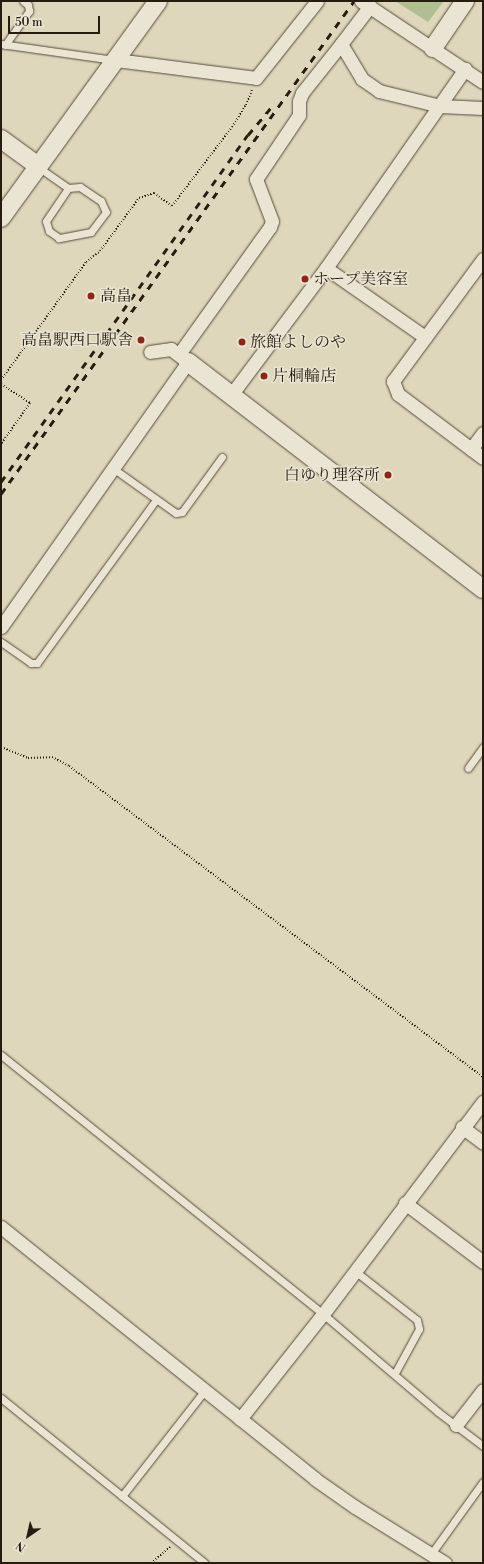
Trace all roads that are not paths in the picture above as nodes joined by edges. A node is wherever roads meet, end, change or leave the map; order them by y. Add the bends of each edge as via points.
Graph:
1 (23, 1) edge
2 (158, 1) edge
3 (317, 1) edge
4 (465, 1) edge
5 (365, 4) edge
6 (3, 44) edge
7 (341, 44) junction
8 (433, 48) junction
9 (116, 60) junction
10 (465, 69) junction
11 (483, 82) edge
12 (440, 106) junction
13 (483, 108) edge
14 (1, 139) edge
15 (38, 166) junction
16 (68, 188) junction
17 (1, 218) edge
18 (483, 259) edge
19 (326, 268) junction
20 (425, 337) junction
21 (150, 352) dead end
22 (184, 358) junction
23 (231, 395) junction
24 (483, 433) edge
25 (471, 449) junction
26 (222, 457) dead end
27 (483, 458) edge
28 (114, 470) junction
29 (156, 500) junction
30 (483, 589) edge
31 (1, 627) edge
32 (1, 642) edge
33 (483, 748) edge
34 (468, 768) dead end
35 (4, 1057) edge
36 (1, 1066) edge
37 (483, 1102) edge
38 (462, 1127) junction
39 (483, 1143) edge
40 (405, 1203) junction
41 (1, 1227) edge
42 (483, 1262) edge
43 (355, 1271) junction
44 (323, 1314) junction
45 (395, 1373) junction
46 (205, 1390) junction
47 (483, 1390) edge
48 (1, 1398) edge
49 (240, 1419) junction
50 (456, 1425) junction
51 (483, 1446) edge
52 (483, 1482) edge
53 (122, 1496) junction
54 (431, 1554) junction
55 (205, 1563) edge
56 (445, 1563) edge

1 - 6 lane via 28,5 29,11
2 - 9 street
3 - 9 street via 256,78
4 - 8 street
5 - 7 street
5 - 8 street
6 - 9 lane
7 - 12 street via 362,79 379,90
7 - 22 street via 302,93 299,115 258,173 256,179 272,221 270,227
8 - 10 street
9 - 15 street
10 - 11 street
10 - 12 street
12 - 13 street
12 - 19 street
14 - 15 street
15 - 16 lane
15 - 17 street
16 - 16 lane via 80,187 101,201 106,212 92,232 60,238 49,231 46,221
18 - 20 street
19 - 20 street
19 - 23 street
20 - 25 street via 393,381 398,394
21 - 22 street via 170,349
22 - 23 street
22 - 28 street
23 - 30 street
24 - 25 street
25 - 27 street
26 - 29 lane via 182,512 176,513
28 - 29 lane
28 - 31 street
29 - 32 lane via 37,662 31,663
33 - 34 lane
35 - 36 lane
35 - 44 lane
37 - 38 street
38 - 39 street
38 - 40 street
40 - 42 street
40 - 43 street
41 - 46 street
43 - 44 street
43 - 45 lane via 417,1320 420,1329
44 - 45 lane
44 - 49 street
45 - 50 lane
46 - 49 street
46 - 53 lane
47 - 50 street
48 - 53 lane
49 - 54 street via 355,1507
50 - 51 lane
52 - 54 lane
53 - 55 lane
54 - 56 street

